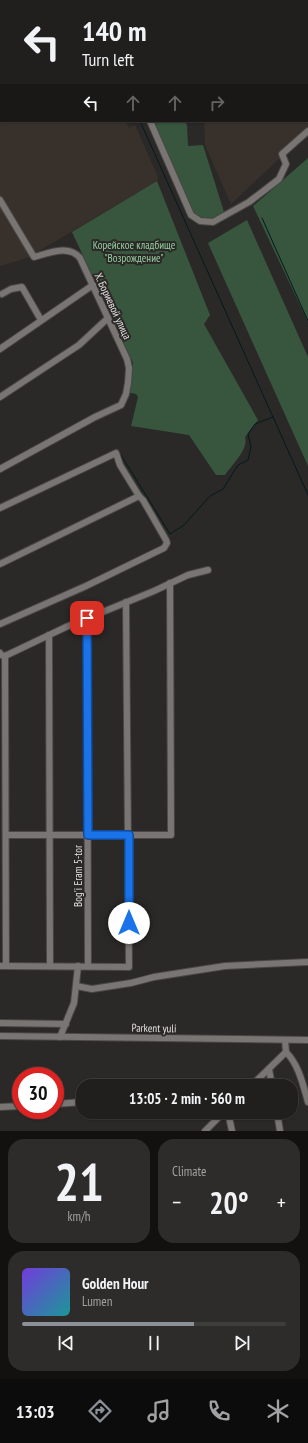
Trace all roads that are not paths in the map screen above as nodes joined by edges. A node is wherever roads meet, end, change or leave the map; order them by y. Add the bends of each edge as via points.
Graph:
1 (150, 122) edge
2 (308, 131) edge
3 (0, 200) edge
4 (93, 285) junction
5 (2, 294) dead end
6 (108, 318) junction
7 (42, 320) junction
8 (0, 349) edge
9 (0, 397) edge
10 (0, 469) edge
11 (139, 496) junction
12 (0, 508) edge
13 (0, 564) edge
14 (208, 570) dead end
15 (170, 583) junction
16 (126, 602) junction
17 (87, 618) junction
18 (0, 624) edge
19 (50, 635) junction
20 (2, 654) edge
21 (6, 834) junction
22 (50, 835) junction
23 (88, 835) junction
24 (129, 835) junction
25 (308, 962) edge
26 (3, 966) edge
27 (50, 966) junction
28 (78, 966) junction
29 (88, 966) junction
30 (76, 986) junction
31 (0, 1023) edge
32 (66, 1024) junction
33 (0, 1035) edge
34 (61, 1036) junction
35 (308, 1039) edge
36 (285, 1040) junction
37 (286, 1052) junction
38 (269, 1069) junction
39 (258, 1079) edge
40 (271, 1079) edge
41 (76, 1102) edge
42 (308, 1102) edge
43 (64, 1103) edge
44 (12, 1106) edge
45 (0, 1107) edge
46 (217, 1119) edge
47 (229, 1119) edge
48 (278, 1119) edge
49 (204, 1131) edge
50 (232, 1131) edge
51 (280, 1131) edge

1 - 2 street via 191,215 200,221 213,222 249,202 279,178 286,164 282,154
3 - 4 street, Х. Бориевой улица via 34,257 65,250 77,253
4 - 6 street, Х. Бориевой улица
4 - 7 street
5 - 7 street via 22,287
6 - 9 street via 79,345
6 - 10 street, Х. Бориевой улица via 129,368 126,394 121,405
7 - 8 street
11 - 12 street via 120,465 116,453
11 - 13 street
11 - 18 street via 166,540 164,548
14 - 15 street
15 - 16 street
15 - 24 street via 171,835
16 - 17 street
16 - 24 street
17 - 19 street
17 - 23 street, Bog'i Eram 5-tor
19 - 20 street
19 - 22 street
20 - 21 street
21 - 22 street
21 - 26 street
22 - 23 street
22 - 27 street
23 - 24 street
23 - 29 street, Bog'i Eram 5-tor
24 - 29 street via 129,966
25 - 30 street via 225,966 92,989
26 - 27 street
27 - 28 street
28 - 29 street
28 - 30 street
30 - 32 street via 74,1003
31 - 32 street
32 - 34 street
33 - 34 street, Parkent yuli
34 - 35 street, Parkent yuli
34 - 36 street, Parkent yuli
35 - 36 street, Parkent yuli
36 - 37 street
37 - 38 street
37 - 42 street via 298,1071
38 - 39 street
38 - 40 street
41 - 43 street
44 - 45 street
46 - 49 street
47 - 50 street
48 - 51 street

